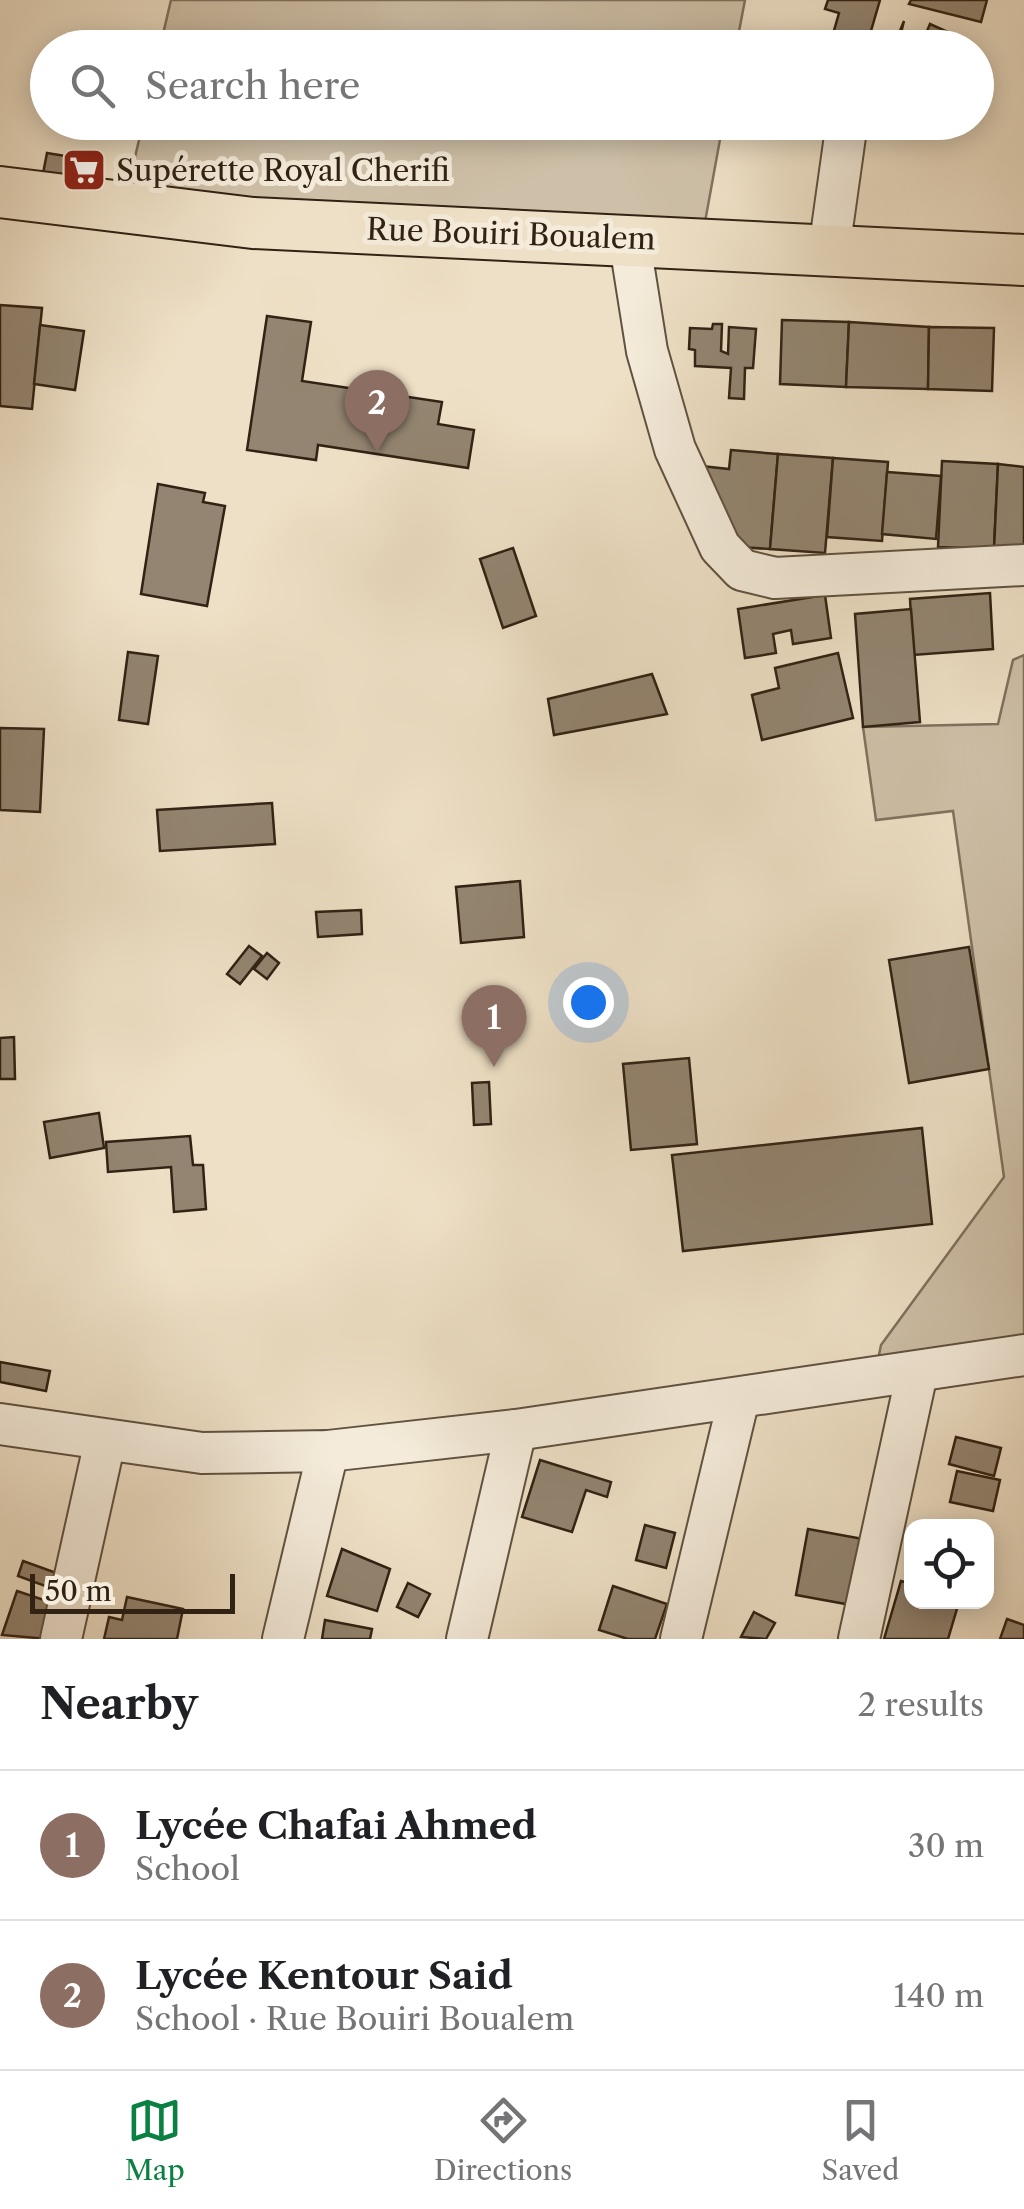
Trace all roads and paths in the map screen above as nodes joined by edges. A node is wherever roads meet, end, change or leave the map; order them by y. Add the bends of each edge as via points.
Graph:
1 (844, 140) edge
2 (0, 192) edge
3 (629, 238) junction
4 (829, 250) junction
5 (1024, 260) edge
6 (1024, 564) edge
7 (1024, 1355) edge
8 (917, 1373) junction
9 (739, 1398) junction
10 (0, 1424) edge
11 (516, 1430) junction
12 (106, 1441) junction
13 (328, 1451) junction
14 (60, 1639) edge
15 (284, 1639) edge
16 (467, 1639) edge
17 (681, 1639) edge
18 (860, 1639) edge

1 - 4 street
2 - 3 main road, Rue Bouiri Boualem via 253,223
3 - 4 main road, Rue Bouiri Boualem
3 - 6 street via 647,351 674,449 720,547 742,570 775,578
4 - 5 main road, Rue Bouiri Boualem
7 - 8 street
8 - 9 street
8 - 18 street
9 - 11 street
9 - 17 street
10 - 12 street
11 - 13 street
11 - 16 street
12 - 13 street via 202,1453
12 - 14 street
13 - 15 street

